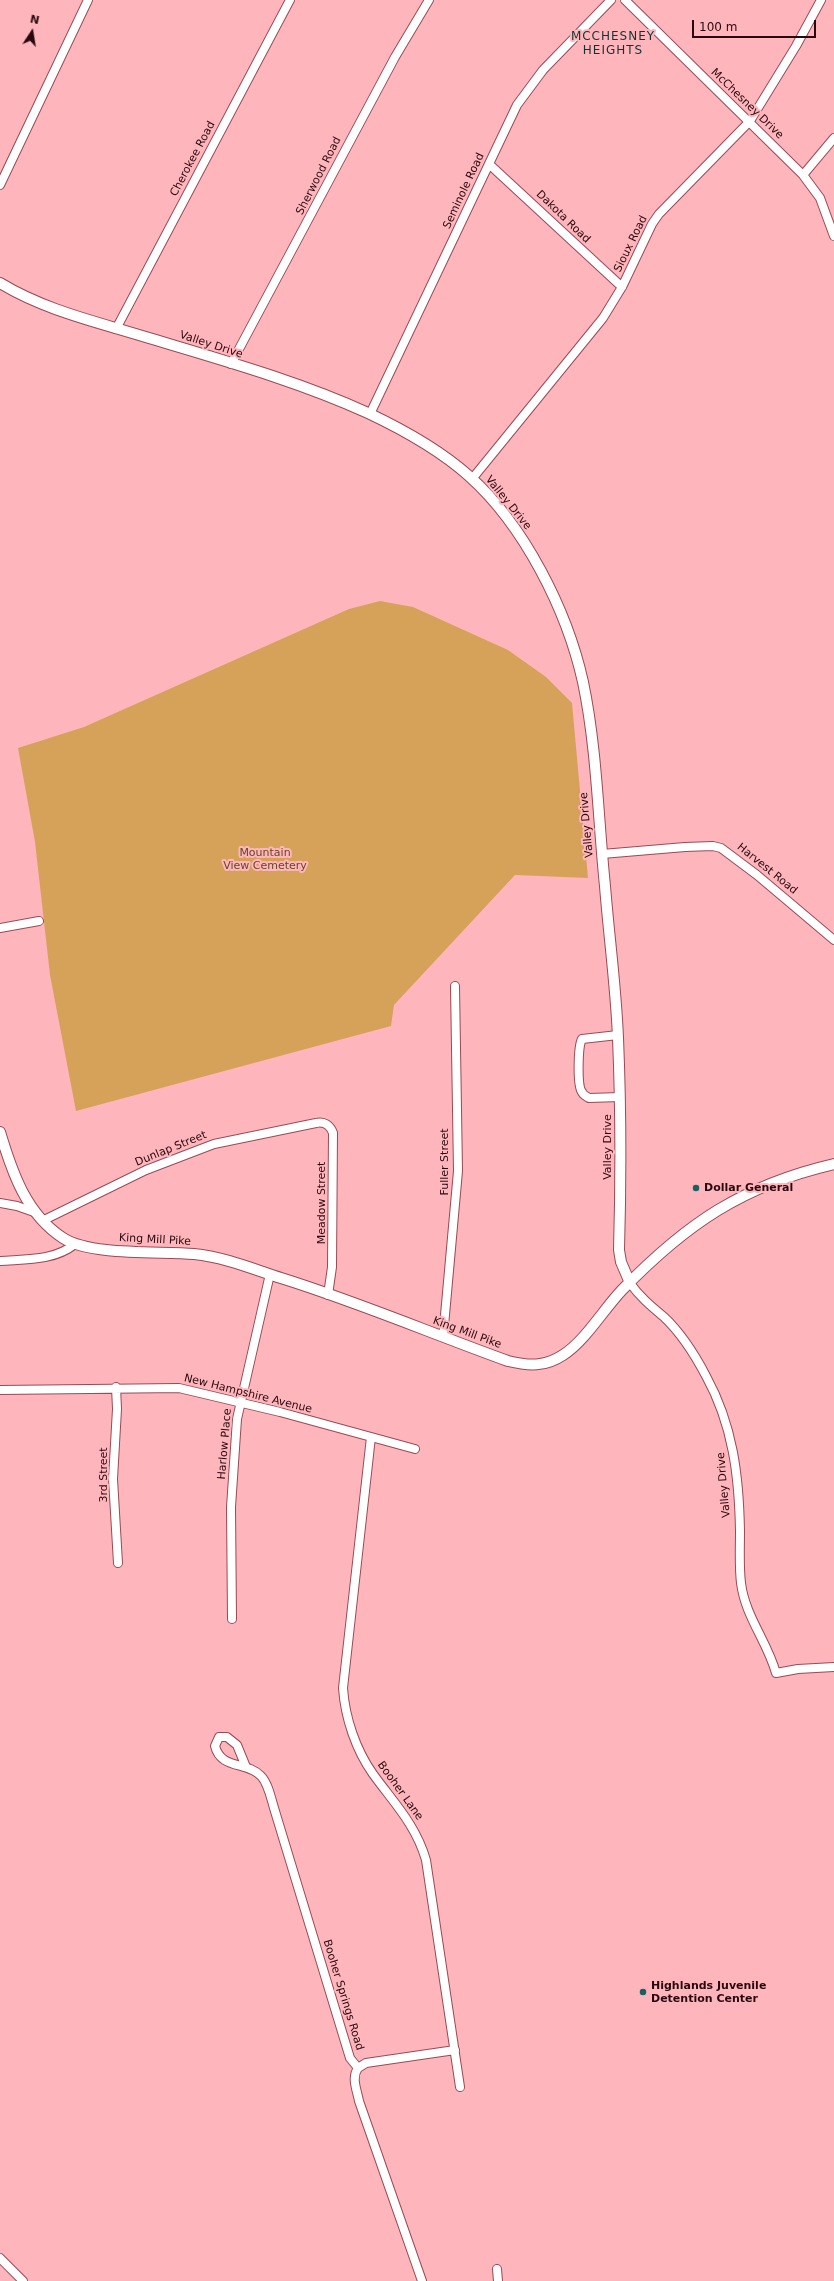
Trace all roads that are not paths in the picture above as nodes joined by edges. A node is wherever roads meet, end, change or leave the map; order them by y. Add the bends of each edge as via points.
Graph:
1 (88, 0) edge
2 (290, 0) edge
3 (429, 0) edge
4 (611, 0) edge
5 (625, 0) edge
6 (821, 0) edge
7 (750, 122) junction
8 (834, 138) edge
9 (489, 164) junction
10 (803, 175) junction
11 (0, 185) edge
12 (834, 236) edge
13 (0, 283) edge
14 (622, 287) junction
15 (116, 328) junction
16 (232, 364) junction
17 (370, 414) junction
18 (472, 479) junction
19 (602, 854) junction
20 (39, 921) dead end
21 (0, 928) edge
22 (834, 940) edge
23 (455, 986) dead end
24 (618, 1035) junction
25 (620, 1097) junction
26 (316, 1123) joint
27 (0, 1132) edge
28 (834, 1164) edge
29 (0, 1203) edge
30 (34, 1212) junction
31 (42, 1221) junction
32 (75, 1244) junction
33 (0, 1261) edge
34 (270, 1274) junction
35 (630, 1283) junction
36 (328, 1294) junction
37 (443, 1337) junction
38 (116, 1388) junction
39 (0, 1390) edge
40 (240, 1402) junction
41 (371, 1438) junction
42 (415, 1449) dead end
43 (118, 1563) dead end
44 (232, 1619) dead end
45 (834, 1667) edge
46 (246, 1766) dead end
47 (455, 2050) junction
48 (358, 2068) junction
49 (460, 2087) dead end
50 (0, 2258) edge
51 (496, 2269) dead end
52 (23, 2281) edge
53 (422, 2281) edge
54 (498, 2281) edge

1 - 11 street
2 - 15 street, Cherokee Road
3 - 16 street, Sherwood Road via 395,57
4 - 9 street, Seminole Road via 526,91 509,120
5 - 7 street, McChesney Drive
6 - 7 street, Sioux Road
7 - 10 street, McChesney Drive
7 - 14 street, Sioux Road via 659,214
8 - 10 street
9 - 14 street, Dakota Road
9 - 17 street, Seminole Road
10 - 12 street, McChesney Drive via 820,198
13 - 15 main road, Valley Drive via 55,310
14 - 18 street, Sioux Road via 603,318
15 - 16 main road, Valley Drive
16 - 17 main road, Valley Drive via 313,391
17 - 18 main road, Valley Drive via 427,445
18 - 19 main road, Valley Drive via 501,511 528,551 548,586 572,643 589,718
19 - 22 street, Harvest Road via 686,847 721,848
19 - 24 main road, Valley Drive
20 - 21 street
23 - 37 street, Fuller Street via 458,1171
24 - 25 main road, Valley Drive
24 - 25 street via 582,1039 579,1048 580,1088 589,1098
25 - 35 main road, Valley Drive via 619,1250
26 - 31 street, Dunlap Street via 243,1136 188,1153 146,1170
26 - 36 street, Meadow Street via 324,1123 333,1133 334,1218
27 - 30 main road, King Mill Pike via 14,1176
28 - 35 main road, King Mill Pike via 764,1185 719,1208 675,1241
29 - 30 street
30 - 31 main road, King Mill Pike
31 - 32 main road, King Mill Pike via 62,1238
32 - 33 street via 62,1253 46,1257
32 - 34 main road, King Mill Pike via 101,1249 195,1254
34 - 36 main road, King Mill Pike
34 - 40 street, Harlow Place
35 - 37 main road, King Mill Pike via 573,1347 547,1363 532,1365 508,1361
35 - 45 street, Valley Drive via 637,1294 675,1329 685,1343 706,1376 726,1420 736,1465 740,1566 744,1597 776,1672
36 - 37 main road, King Mill Pike
38 - 39 street, New Hampshire Avenue
38 - 40 street, New Hampshire Avenue via 179,1388
38 - 43 street, 3rd Street via 118,1408 113,1479
40 - 41 street, New Hampshire Avenue
40 - 44 street, Harlow Place via 231,1507
41 - 42 street, New Hampshire Avenue
41 - 47 street, Booher Lane via 344,1681 344,1704 366,1761 410,1822 422,1846
46 - 48 street, Booher Springs Road via 264,1781 350,2058
47 - 48 street via 366,2063
47 - 49 street, Booher Lane
48 - 53 street via 355,2084 360,2101
50 - 52 street
51 - 54 street

